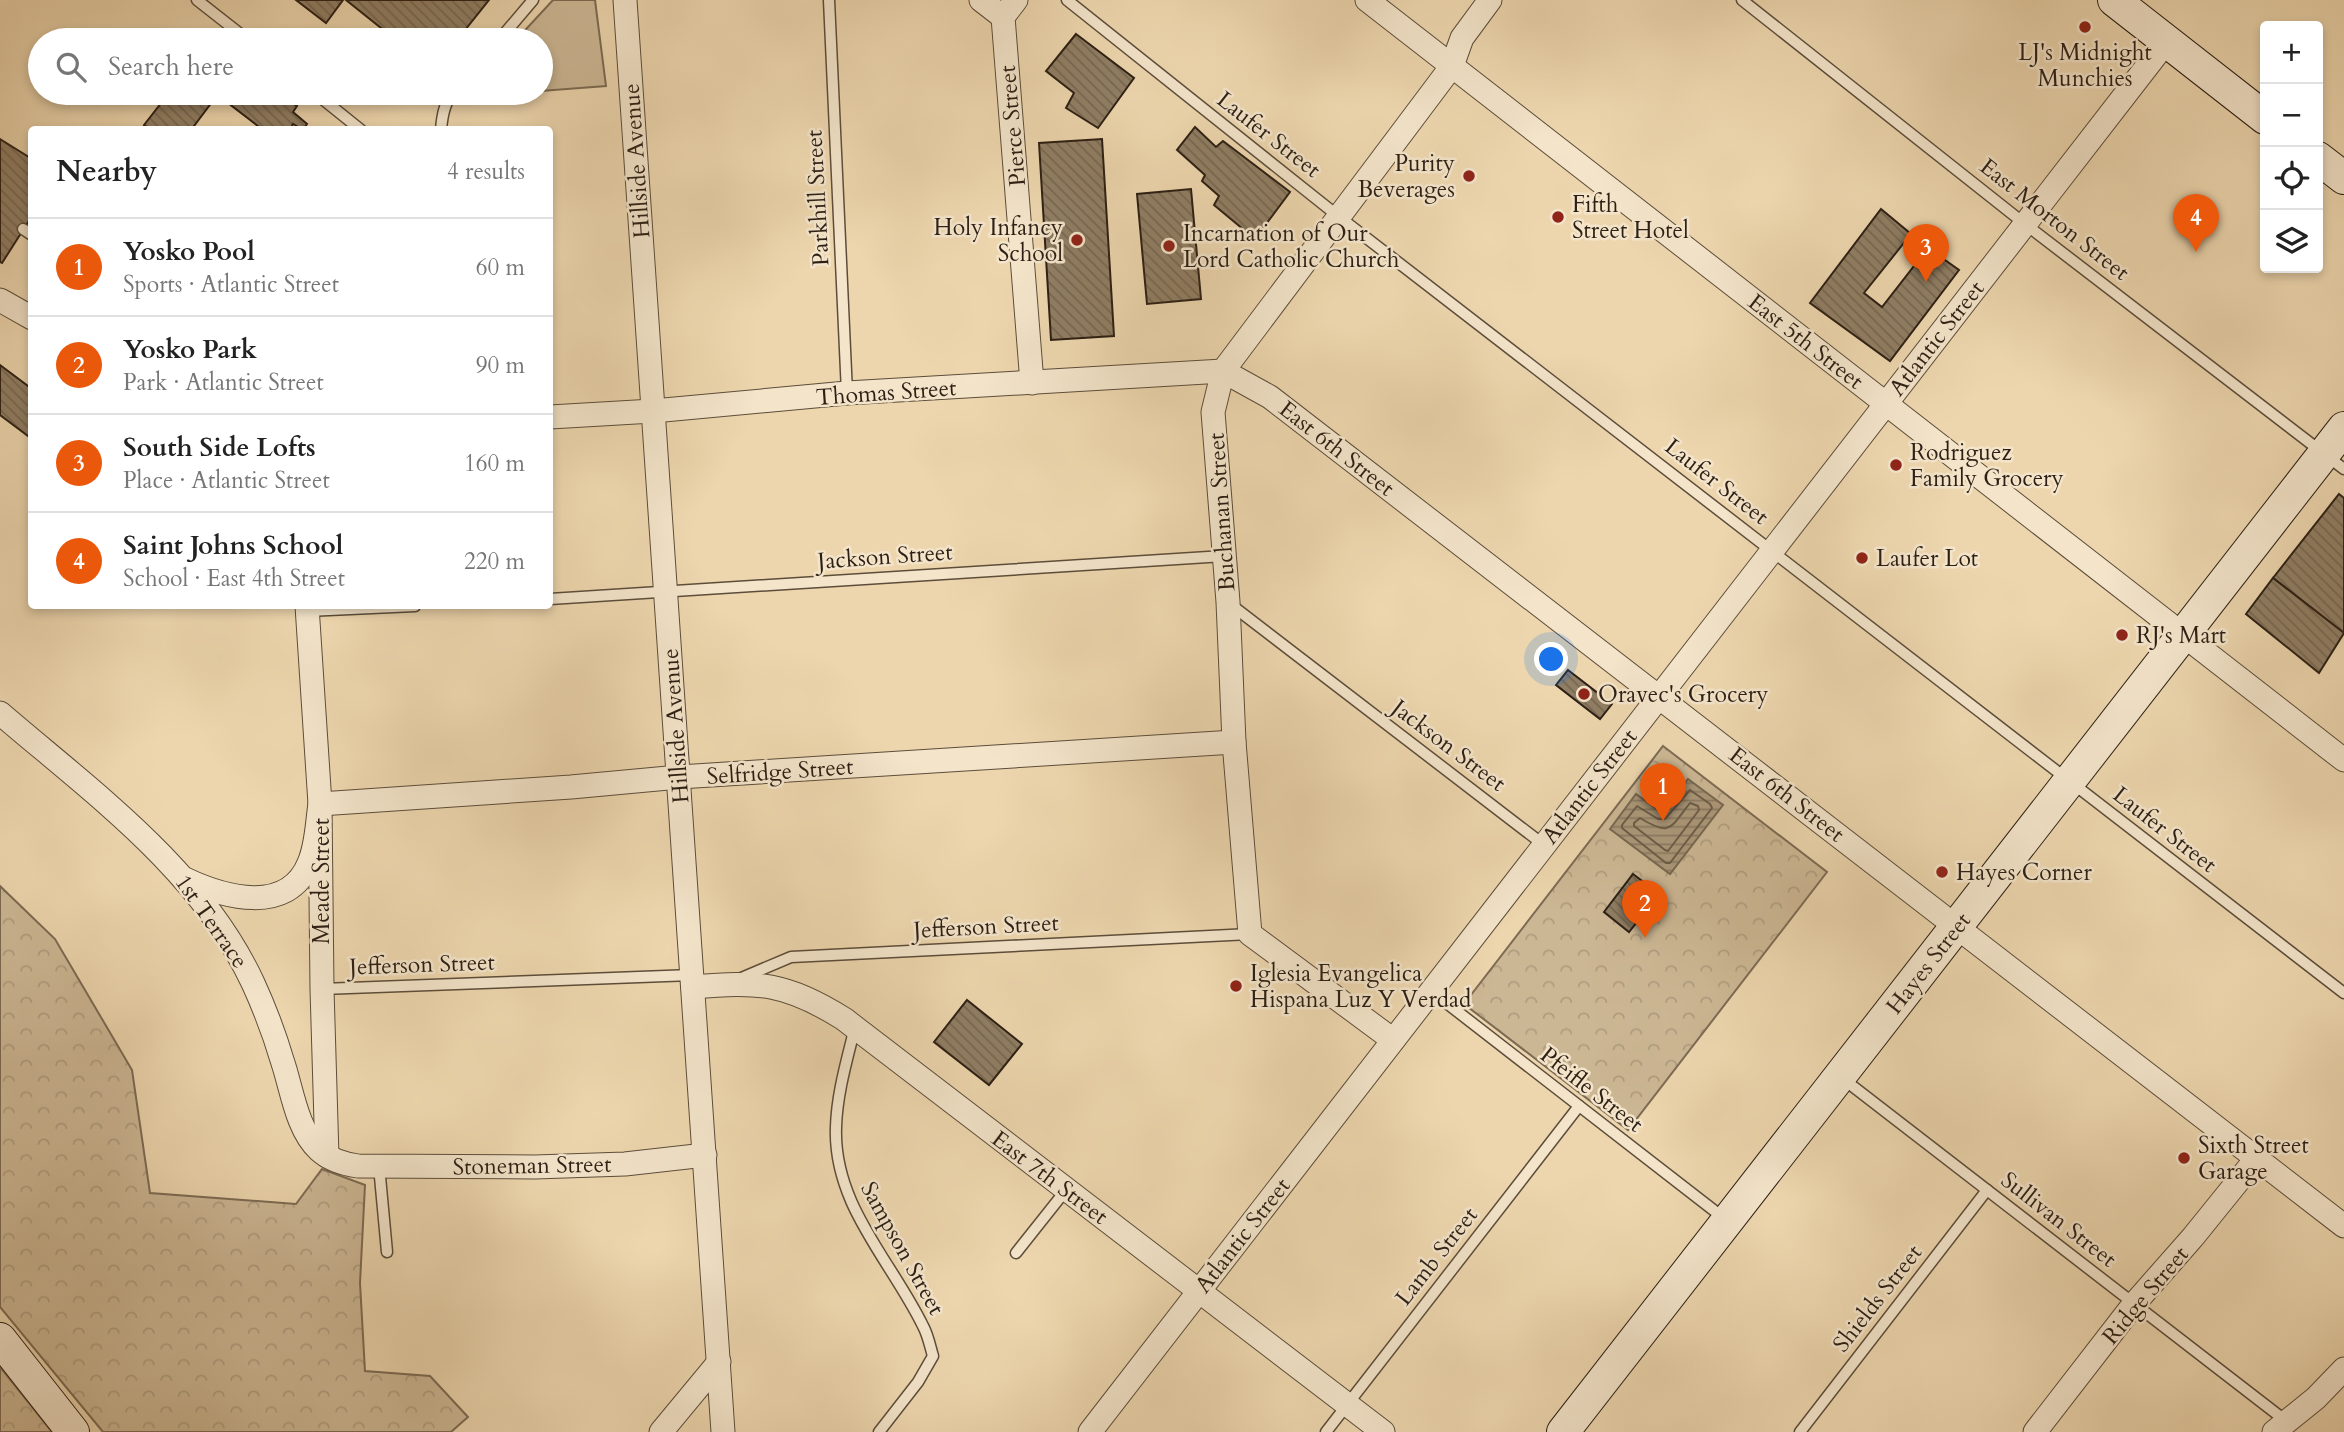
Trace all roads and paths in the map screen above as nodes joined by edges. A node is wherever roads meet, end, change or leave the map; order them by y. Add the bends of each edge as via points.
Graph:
1 (197, 0) edge
2 (533, 0) edge
3 (625, 0) edge
4 (829, 0) edge
5 (981, 0) edge
6 (1067, 0) edge
7 (1367, 0) edge
8 (1490, 0) edge
9 (1742, 0) edge
10 (2114, 0) edge
11 (1010, 9) edge
12 (233, 28) edge
13 (509, 28) edge
14 (2166, 41) junction
15 (1452, 66) junction
16 (330, 105) edge
17 (448, 105) edge
18 (2260, 114) edge
19 (356, 126) edge
20 (442, 126) edge
21 (2323, 162) edge
22 (2344, 178) edge
23 (1339, 216) junction
24 (2025, 223) junction
25 (0, 300) edge
26 (28, 316) edge
27 (1223, 371) junction
28 (1032, 383) junction
29 (847, 393) junction
30 (1886, 403) junction
31 (653, 411) junction
32 (553, 417) edge
33 (2344, 428) edge
34 (2334, 462) edge
35 (1772, 550) junction
36 (1224, 556) junction
37 (666, 591) junction
38 (553, 598) edge
39 (1228, 602) junction
40 (307, 609) edge
41 (2183, 635) junction
42 (1660, 696) junction
43 (0, 713) edge
44 (1234, 742) junction
45 (2344, 760) edge
46 (679, 777) junction
47 (2069, 781) junction
48 (320, 804) junction
49 (1544, 845) junction
50 (185, 879) junction
51 (1957, 926) junction
52 (1250, 934) junction
53 (693, 981) junction
54 (730, 984) junction
55 (321, 989) junction
56 (1431, 991) junction
57 (2344, 993) edge
58 (855, 1027) junction
59 (1392, 1041) junction
60 (1840, 1076) junction
61 (1579, 1106) junction
62 (705, 1155) junction
63 (327, 1156) junction
64 (2256, 1159) junction
65 (369, 1166) junction
66 (1066, 1190) junction
67 (1987, 1190) junction
68 (1727, 1221) junction
69 (2344, 1226) edge
70 (387, 1252) dead end
71 (1016, 1253) dead end
72 (1199, 1291) junction
73 (2134, 1304) junction
74 (0, 1339) edge
75 (719, 1362) junction
76 (2344, 1369) edge
77 (1348, 1405) junction
78 (2280, 1426) edge
79 (73, 1432) edge
80 (661, 1432) edge
81 (723, 1432) edge
82 (879, 1432) edge
83 (1090, 1432) edge
84 (1326, 1432) edge
85 (1383, 1432) edge
86 (1563, 1432) edge
87 (1800, 1432) edge
88 (2035, 1432) edge

1 - 12 lane
2 - 13 lane
3 - 31 street, Hillside Avenue
4 - 29 lane, Parkhill Street
5 - 11 street
6 - 23 lane, Laufer Street
7 - 15 street, East 5th Street
8 - 15 street, Buchanan Street via 1462,37
9 - 24 lane, East Morton Street
10 - 14 street
11 - 28 street, Pierce Street
14 - 18 street
14 - 24 street, Atlantic Street
15 - 23 street, Buchanan Street
15 - 30 street, East 5th Street
16 - 19 lane
17 - 20 lane
21 - 22 street
23 - 27 street, Buchanan Street
23 - 35 lane, Laufer Street
24 - 30 street, Atlantic Street
24 - 34 lane, East Morton Street
25 - 26 street
27 - 28 street, Thomas Street
27 - 36 street, Buchanan Street via 1213,412
27 - 42 street, East 6th Street via 1270,397
28 - 29 street, Thomas Street
29 - 31 street, Thomas Street
30 - 35 street, Atlantic Street
30 - 41 street, East 5th Street
31 - 32 street, Thomas Street
31 - 37 street, Hillside Avenue
33 - 34 street, Hayes Street
34 - 41 street, Hayes Street
35 - 42 street, Atlantic Street
35 - 47 lane, Laufer Street
36 - 37 lane, Jackson Street
36 - 39 street, Buchanan Street
37 - 38 lane, Jackson Street
37 - 46 street, Hillside Avenue
39 - 44 street, Buchanan Street
39 - 49 lane, Jackson Street
40 - 48 street, Meade Street
41 - 45 street, East 5th Street
41 - 47 street, Hayes Street
42 - 49 street, Atlantic Street
42 - 51 street, East 6th Street
43 - 50 street, 1st Terrace via 129,824
44 - 46 street, Selfridge Street
44 - 52 street, Buchanan Street
46 - 48 street, Selfridge Street
46 - 53 street, Hillside Avenue
47 - 51 street, Hayes Street
47 - 57 lane, Laufer Street
48 - 50 street via 309,864 298,881 281,893 235,897
48 - 55 street, Meade Street
49 - 56 street, Atlantic Street
50 - 63 street, 1st Terrace via 243,961 275,1037 304,1128
51 - 60 street, Hayes Street
51 - 64 street, East 6th Street
52 - 54 lane, Jefferson Street via 791,957
52 - 59 street
53 - 54 street, East 7th Street
53 - 55 lane, Jefferson Street
53 - 62 street, Hillside Avenue
54 - 58 street, East 7th Street via 789,989
55 - 63 street, Meade Street
56 - 59 street, Atlantic Street
56 - 61 lane, Pfeifle Street
58 - 66 street, East 7th Street
58 - 82 lane, Sampson Street via 835,1128 839,1167 851,1203 923,1327 933,1356
59 - 72 street, Atlantic Street
60 - 67 lane, Sullivan Street
60 - 68 street, Hayes Street
61 - 68 lane, Pfeifle Street
61 - 77 lane, Lamb Street
62 - 65 street, Stoneman Street via 600,1165
62 - 75 street, Hillside Avenue
63 - 65 street
64 - 69 street, East 6th Street
64 - 73 street, Ridge Street
65 - 70 lane
66 - 71 lane
66 - 72 street, East 7th Street
67 - 73 lane, Sullivan Street
67 - 87 lane, Shields Street
68 - 86 street, Hayes Street
72 - 77 street, East 7th Street
72 - 83 street, Atlantic Street
73 - 78 lane, Sullivan Street
73 - 88 street, Ridge Street
74 - 79 street
75 - 80 street
75 - 81 street, Hillside Avenue
76 - 78 street
77 - 84 lane, Lamb Street
77 - 85 street, East 7th Street

